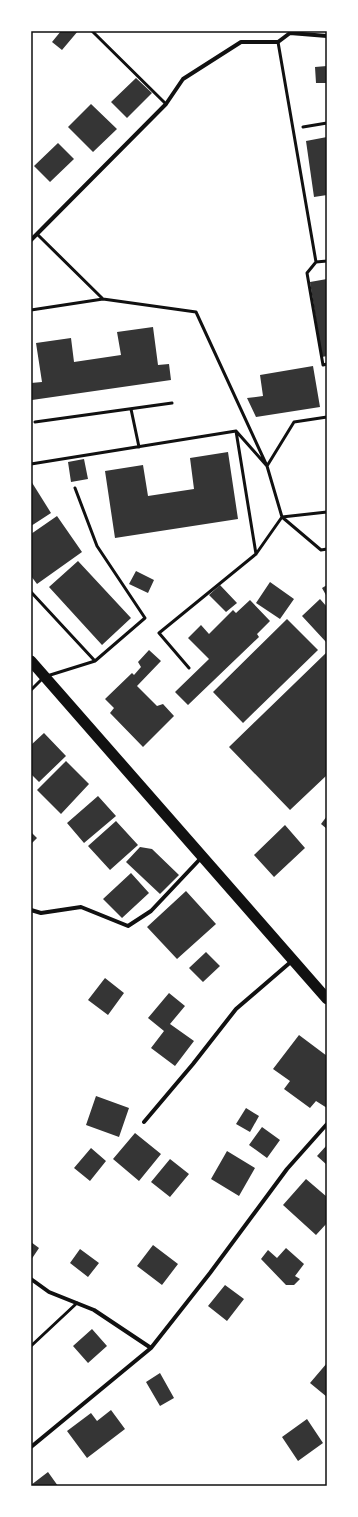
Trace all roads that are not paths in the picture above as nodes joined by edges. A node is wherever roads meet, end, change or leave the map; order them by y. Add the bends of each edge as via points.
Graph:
1 (92, 31) edge
2 (327, 36) edge
3 (278, 42) junction
4 (166, 104) junction
5 (327, 123) edge
6 (303, 127) dead end
7 (37, 234) junction
8 (31, 240) edge
9 (327, 261) edge
10 (316, 262) junction
11 (103, 300) junction
12 (31, 310) edge
13 (327, 364) edge
14 (172, 403) dead end
15 (131, 409) junction
16 (327, 417) edge
17 (35, 422) dead end
18 (236, 432) junction
19 (139, 447) junction
20 (31, 464) edge
21 (268, 466) junction
22 (75, 488) dead end
23 (327, 512) edge
24 (282, 517) junction
25 (327, 549) edge
26 (256, 554) junction
27 (31, 592) edge
28 (31, 661) edge
29 (95, 661) junction
30 (189, 668) dead end
31 (44, 677) junction
32 (31, 690) edge
33 (202, 856) junction
34 (31, 910) edge
35 (293, 960) junction
36 (327, 999) edge
37 (144, 1122) dead end
38 (327, 1124) edge
39 (31, 1278) edge
40 (77, 1303) junction
41 (31, 1346) edge
42 (151, 1348) junction
43 (31, 1447) edge

1 - 4 lane
2 - 3 street via 290,33
3 - 4 street via 241,42 183,79
3 - 10 lane
4 - 7 street
5 - 6 lane
7 - 8 street
7 - 11 lane
9 - 10 lane
10 - 13 lane via 307,273 323,365
11 - 12 lane
11 - 21 lane via 196,312
14 - 15 lane
15 - 17 lane
15 - 19 lane
16 - 21 lane via 294,422
18 - 19 lane
18 - 21 lane
18 - 26 lane
19 - 20 lane
21 - 24 lane
22 - 29 lane via 97,546 145,618
23 - 24 lane
24 - 25 lane via 321,550
24 - 26 lane
26 - 30 lane via 159,633
27 - 29 lane
28 - 31 highway
29 - 31 lane
31 - 32 lane
31 - 33 highway
33 - 34 street via 151,911 128,926 81,907 41,912
33 - 35 highway
35 - 36 highway
35 - 37 street via 236,1009
38 - 42 street via 287,1170
39 - 40 street via 49,1292
40 - 41 lane
40 - 42 street via 94,1310
42 - 43 street

